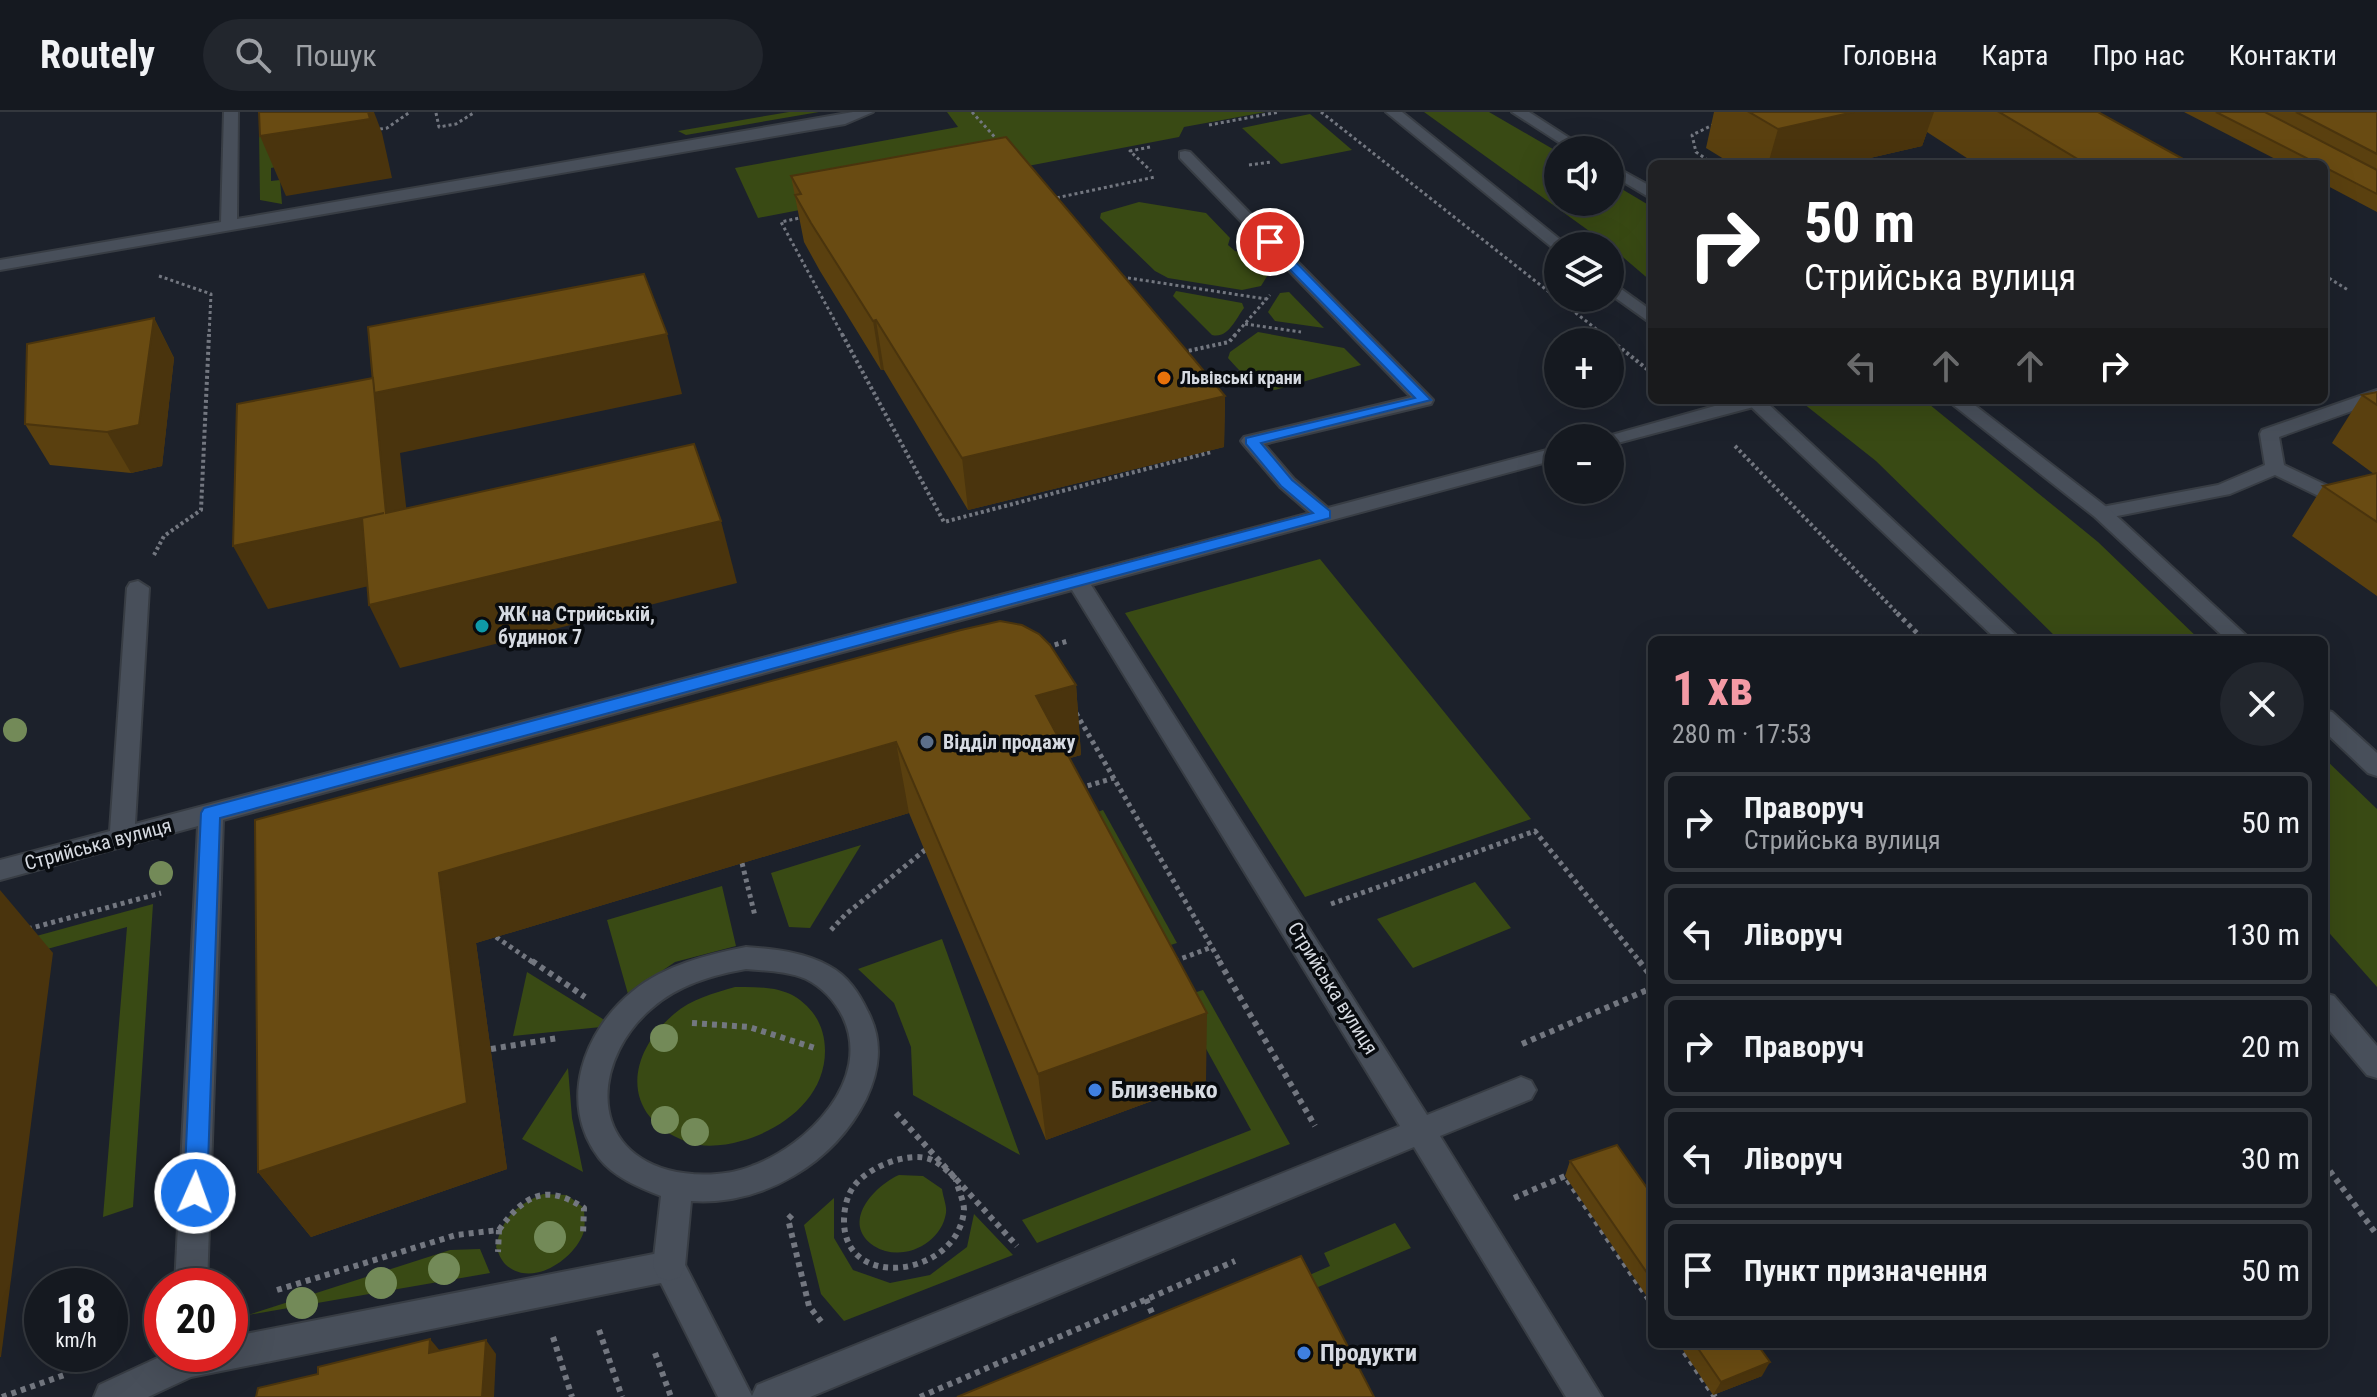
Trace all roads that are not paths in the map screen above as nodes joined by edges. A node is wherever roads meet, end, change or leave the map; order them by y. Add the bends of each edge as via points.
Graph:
1 (231, 112) edge
2 (866, 112) edge
3 (1393, 112) edge
4 (1519, 112) edge
5 (1558, 136) edge
6 (1185, 155) dead end
7 (1624, 177) edge
8 (1648, 192) edge
9 (229, 225) junction
10 (1544, 233) edge
11 (0, 265) edge
12 (1624, 297) edge
13 (1648, 316) edge
14 (2377, 396) edge
15 (1740, 404) edge
16 (1758, 404) edge
17 (1961, 404) edge
18 (1624, 435) edge
19 (1544, 457) edge
20 (2275, 468) junction
21 (2102, 513) junction
22 (1324, 515) junction
23 (2377, 525) edge
24 (1077, 582) junction
25 (138, 588) road end
26 (2006, 636) edge
27 (2236, 636) edge
28 (2328, 722) edge
29 (2377, 767) edge
30 (211, 813) junction
31 (122, 837) junction
32 (0, 870) edge
33 (2328, 1009) edge
34 (2377, 1066) edge
35 (1521, 1090) dead end
36 (1422, 1131) junction
37 (677, 1187) junction
38 (669, 1266) junction
39 (192, 1268) edge
40 (248, 1349) edge
41 (160, 1372) edge
42 (111, 1397) edge
43 (736, 1397) edge
44 (769, 1397) edge
45 (1585, 1397) edge

1 - 9 street
2 - 9 street via 845,120
3 - 10 street
4 - 5 street
6 - 22 street via 1424,400 1251,441
7 - 8 street
9 - 11 street
12 - 13 street
14 - 20 street via 2269,434
15 - 18 street
16 - 26 street
17 - 21 street
19 - 22 street, Стрийська вулиця
20 - 21 street via 2223,490
20 - 23 street via 2342,500
21 - 27 street
22 - 24 street, Стрийська вулиця
24 - 30 street, Стрийська вулиця
24 - 36 street, Стрийська вулиця
25 - 31 street
28 - 29 street
30 - 31 street, Стрийська вулиця
30 - 39 street
31 - 32 street, Стрийська вулиця
33 - 34 street
35 - 36 street
36 - 44 street
36 - 45 street, Стрийська вулиця
37 - 37 street via 641,1176 613,1155 595,1127 590,1094 596,1061 618,1025 639,1001 672,979 746,958 783,960 815,971 840,989 858,1014 865,1045 863,1076 848,1108 794,1161 757,1179
37 - 38 street
38 - 40 street
38 - 43 street
41 - 42 street

